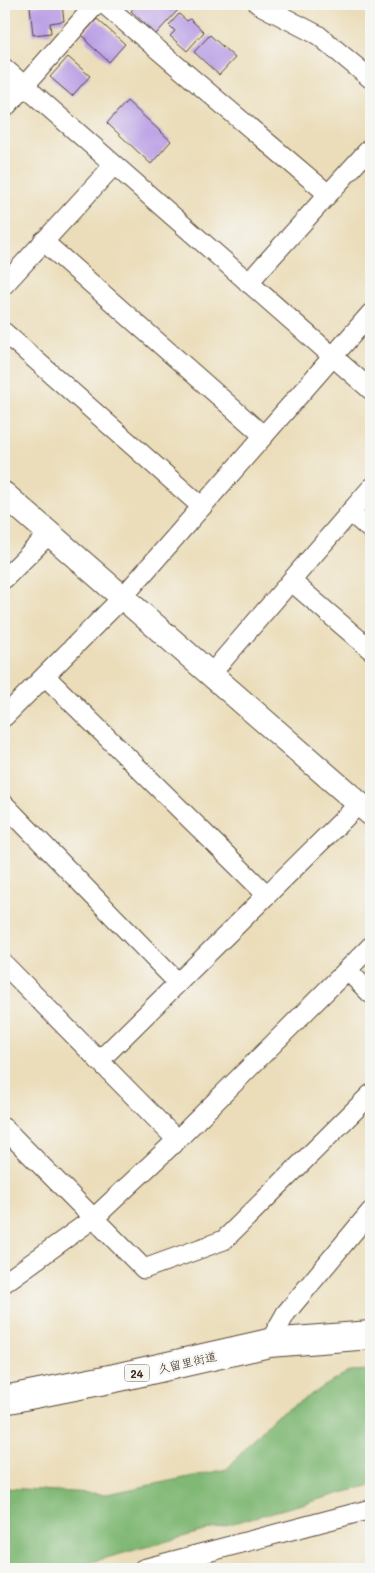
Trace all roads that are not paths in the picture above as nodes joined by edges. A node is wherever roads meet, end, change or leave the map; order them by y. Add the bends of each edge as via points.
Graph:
1 (96, 4) edge
2 (104, 4) edge
3 (258, 4) edge
4 (4, 68) edge
5 (371, 79) edge
6 (24, 86) junction
7 (4, 109) edge
8 (371, 147) edge
9 (114, 165) junction
10 (328, 194) junction
11 (43, 241) junction
12 (248, 283) junction
13 (4, 285) edge
14 (371, 313) edge
15 (4, 332) edge
16 (333, 357) junction
17 (371, 390) edge
18 (264, 436) junction
19 (371, 488) edge
20 (4, 494) edge
21 (202, 507) junction
22 (350, 512) junction
23 (371, 530) edge
24 (49, 534) junction
25 (4, 579) edge
26 (291, 581) junction
27 (122, 598) junction
28 (371, 650) edge
29 (210, 675) junction
30 (45, 676) junction
31 (4, 717) edge
32 (4, 804) edge
33 (365, 809) edge
34 (267, 895) junction
35 (371, 946) edge
36 (4, 964) edge
37 (347, 970) junction
38 (178, 983) junction
39 (371, 994) edge
40 (99, 1061) junction
41 (371, 1094) edge
42 (4, 1128) edge
43 (177, 1140) junction
44 (371, 1211) edge
45 (94, 1218) junction
46 (4, 1283) edge
47 (371, 1335) edge
48 (270, 1343) junction
49 (4, 1400) edge
50 (371, 1509) edge
51 (143, 1569) edge

1 - 6 street
2 - 10 street
3 - 5 street via 318,35
4 - 6 street
6 - 7 street
6 - 9 street
8 - 10 street
9 - 11 street
9 - 12 street
10 - 12 street
11 - 13 street
11 - 18 street
12 - 16 street
14 - 16 street
15 - 21 street
16 - 17 street
16 - 18 street
18 - 21 street
19 - 22 street
20 - 24 street
21 - 27 street
22 - 23 street
22 - 26 street
24 - 25 street
24 - 27 street
26 - 28 street
26 - 29 street
27 - 29 street
27 - 30 street
29 - 33 street
30 - 31 street
30 - 34 street
32 - 38 street
33 - 34 street
34 - 38 street
35 - 37 street
36 - 40 street
37 - 39 street
37 - 43 street
38 - 40 street
40 - 43 street
41 - 45 street via 224,1240 144,1269
42 - 45 street
43 - 45 street
44 - 48 street via 286,1313
45 - 46 street
47 - 48 main road, 久留里街道 / 24
48 - 49 main road, 久留里街道 / 24
50 - 51 street

